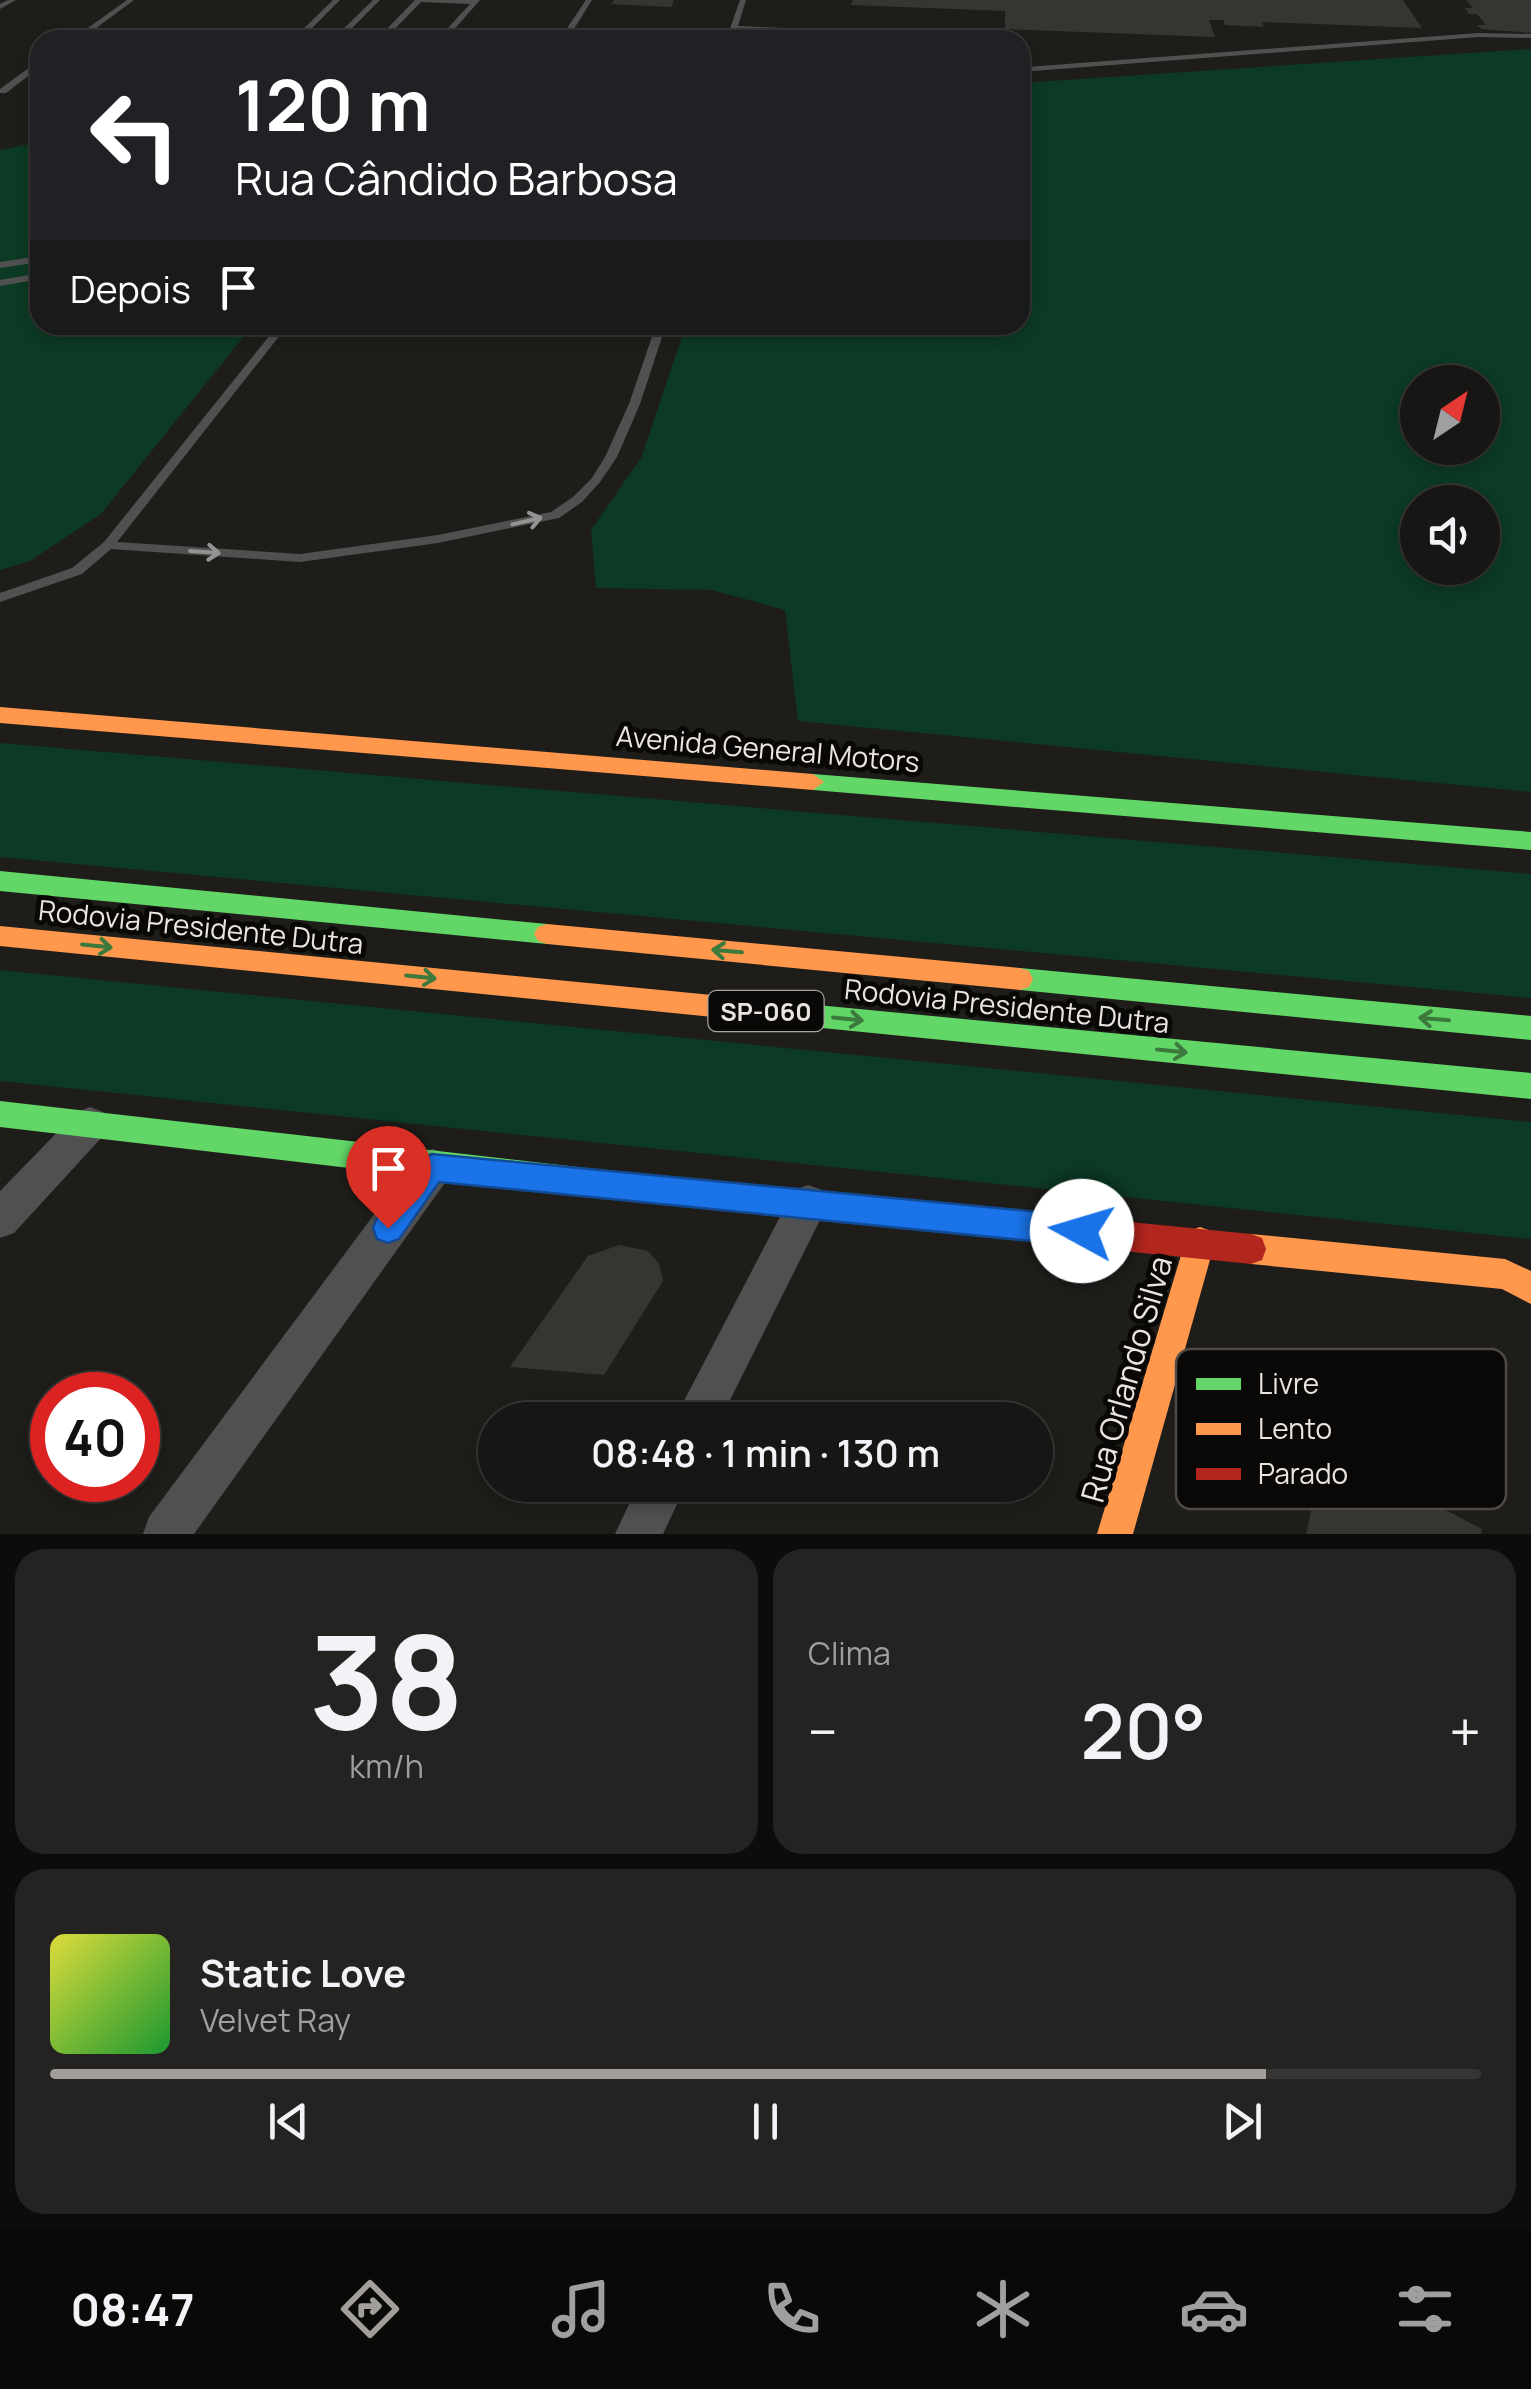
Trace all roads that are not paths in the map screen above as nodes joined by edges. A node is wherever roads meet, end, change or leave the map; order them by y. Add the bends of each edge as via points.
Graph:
1 (13, 0) edge
2 (132, 0) edge
3 (337, 0) edge
4 (377, 0) edge
5 (419, 0) edge
6 (589, 0) edge
7 (743, 0) edge
8 (476, 1) edge
9 (0, 7) edge
10 (734, 28) joint
11 (88, 30) edge
12 (306, 30) edge
13 (346, 30) edge
14 (390, 30) edge
15 (450, 30) edge
16 (567, 30) edge
17 (766, 30) edge
18 (1531, 36) edge
19 (1030, 69) edge
20 (30, 71) edge
21 (2, 91) dead end
22 (30, 260) edge
23 (0, 265) edge
24 (30, 278) edge
25 (0, 283) edge
26 (275, 335) edge
27 (657, 335) edge
28 (108, 545) junction
29 (0, 598) edge
30 (0, 716) edge
31 (1531, 841) edge
32 (0, 881) edge
33 (0, 936) edge
34 (1531, 1028) edge
35 (1531, 1086) edge
36 (0, 1114) edge
37 (90, 1124) junction
38 (432, 1168) junction
39 (808, 1204) junction
40 (0, 1218) edge
41 (1200, 1242) junction
42 (1531, 1288) edge
43 (705, 1402) edge
44 (654, 1502) edge
45 (166, 1534) edge
46 (638, 1534) edge
47 (1115, 1534) edge

1 - 9 lane
2 - 11 lane
3 - 12 lane
4 - 13 lane
5 - 8 lane
5 - 14 lane
6 - 16 lane
7 - 10 lane
8 - 15 lane
10 - 17 lane
18 - 19 lane via 1478,34
20 - 21 lane
22 - 23 lane
24 - 25 lane
26 - 28 lane
28 -> 27 lane via 300,558 452,537 555,514 572,506 611,458
28 - 29 lane via 77,571
30 - 31 main road, Avenida General Motors
34 -> 32 main road, Rodovia Presidente Dutra / SP-060
33 -> 35 main road, Rodovia Presidente Dutra / SP-060
36 - 37 main road
37 - 38 main road
37 - 40 street
38 - 39 main road
38 - 45 street
39 - 41 main road
39 - 43 street
41 - 42 main road via 1505,1274
41 - 47 main road, Rua Orlando Silva
44 - 46 street

